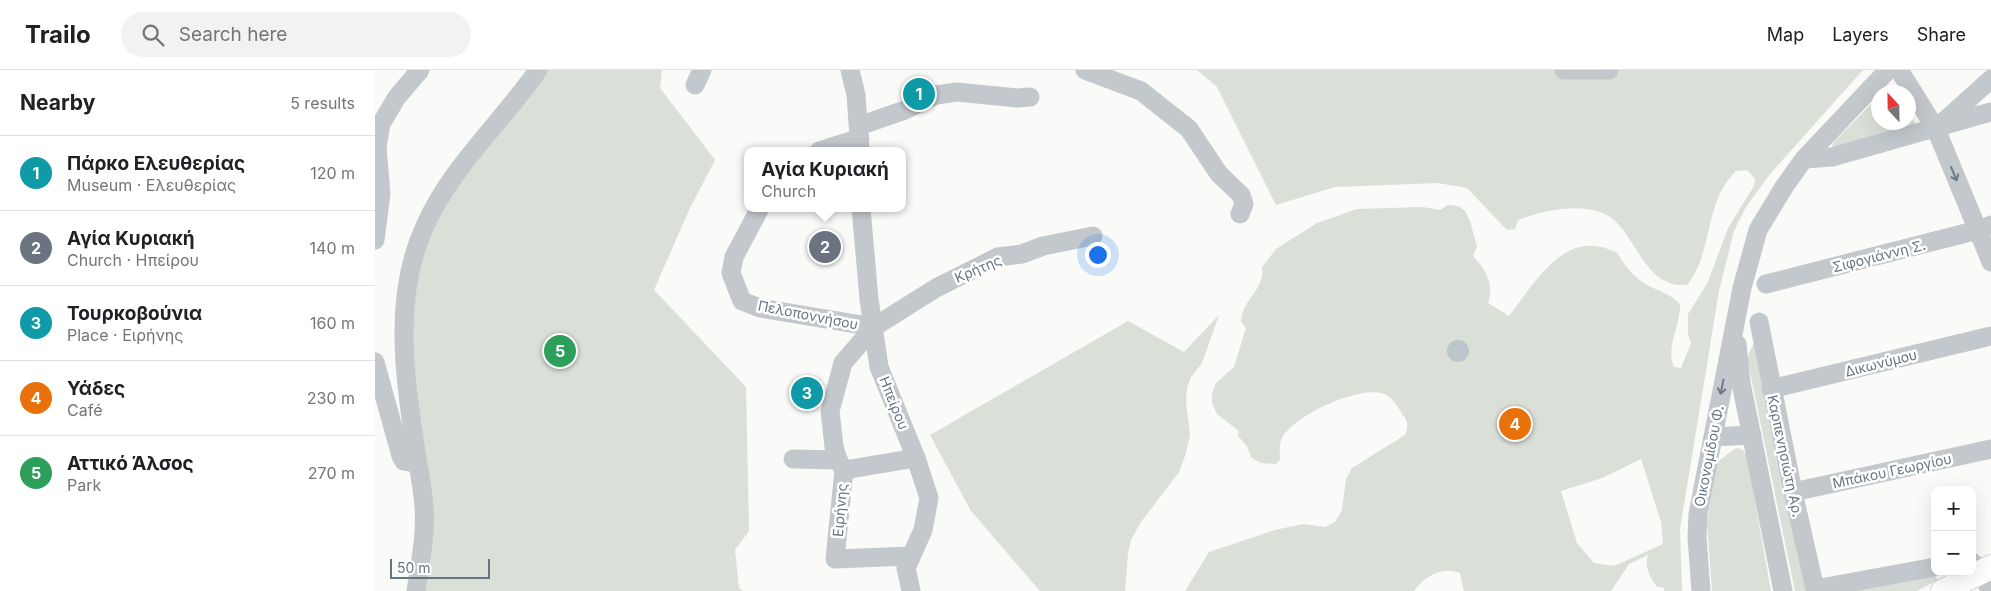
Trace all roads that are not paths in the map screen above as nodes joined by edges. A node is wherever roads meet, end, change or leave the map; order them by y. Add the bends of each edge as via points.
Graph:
1 (420, 70) edge
2 (537, 70) edge
3 (851, 70) edge
4 (1085, 70) edge
5 (1564, 70) edge
6 (1609, 70) edge
7 (1888, 70) edge
8 (1899, 70) edge
9 (1991, 79) edge
10 (1030, 97) dead end
11 (1991, 112) edge
12 (1936, 129) junction
13 (860, 138) edge
14 (832, 147) edge
15 (1804, 159) junction
16 (758, 212) edge
17 (861, 212) edge
18 (1240, 214) dead end
19 (1987, 231) edge
20 (1093, 236) dead end
21 (375, 240) edge
22 (1991, 262) edge
23 (1766, 284) dead end
24 (1759, 322) dead end
25 (1735, 323) junction
26 (873, 327) junction
27 (1991, 336) edge
28 (375, 362) edge
29 (1771, 389) junction
30 (1752, 435) junction
31 (1713, 438) junction
32 (1991, 448) edge
33 (916, 458) junction
34 (793, 459) dead end
35 (417, 463) junction
36 (841, 465) junction
37 (1793, 492) junction
38 (911, 556) junction
39 (1931, 568) edge
40 (1984, 573) edge
41 (417, 591) edge
42 (911, 591) edge
43 (1701, 591) edge
44 (1783, 591) edge
45 (1943, 591) edge

1 - 21 street via 397,97 381,124 377,147 381,194
2 - 35 street via 444,192 416,245 404,314 406,384
3 - 13 street
4 - 18 street via 1141,91 1189,129 1219,174 1241,195 1244,204
5 - 6 street
7 - 15 street, Οικονομίδου Φ.
8 - 12 street
9 - 12 street
10 - 13 street via 957,92 936,95
11 - 12 street
12 - 15 street via 1832,157
12 -> 19 street
13 - 14 street
15 - 25 street, Οικονομίδου Φ. via 1758,230 1747,264
16 - 26 street, Πελοποννήσου via 734,256 731,273 741,301
17 - 26 street, Ηπείρου
19 - 22 street
19 - 23 street, Σιφογιάννη Σ.
20 - 26 street, Κρήτης via 998,257 936,288
24 - 29 street, Καρπενησιώτη Αρ.
25 - 30 street, Καρπενησιώτη Αρ.
25 -> 31 street, Οικονομίδου Φ.
26 - 33 street, Ηπείρου via 879,367
26 - 36 street, Ειρήνης via 843,363 830,411
27 - 29 street, Δικωνύμου
28 - 35 street via 401,456 404,461
29 - 37 street, Καρπενησιώτη Αρ.
30 - 31 street
30 - 44 street, Καρπενησιώτη Αρ.
31 - 43 street, Οικονομίδου Φ. via 1697,537
32 - 37 street, Μπάκου Γεωργίου
33 - 36 street
33 - 38 street, Ηπείρου via 929,498 923,530
34 - 36 street
35 - 41 street via 424,509
36 - 38 street, Ειρήνης via 835,559
37 - 39 street, Καρπενησιώτη Αρ. via 1815,590
38 - 42 street, Ηπείρου via 906,568
40 - 45 main road

